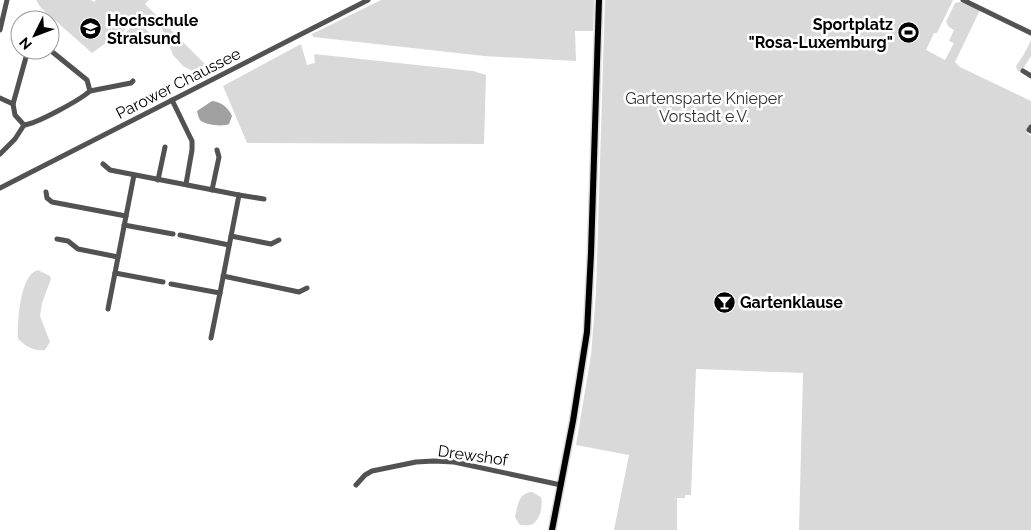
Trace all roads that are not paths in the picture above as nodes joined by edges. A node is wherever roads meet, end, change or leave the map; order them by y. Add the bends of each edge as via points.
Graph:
1 (8, 0) edge
2 (368, 0) edge
3 (599, 0) edge
4 (963, 0) edge
5 (0, 30) edge
6 (1031, 33) edge
7 (60, 58) edge
8 (25, 60) edge
9 (1023, 71) dead end
10 (1031, 76) edge
11 (133, 81) dead end
12 (90, 91) junction
13 (0, 98) edge
14 (172, 100) junction
15 (13, 104) junction
16 (24, 124) junction
17 (164, 147) dead end
18 (217, 150) dead end
19 (0, 154) edge
20 (103, 164) dead end
21 (134, 175) junction
22 (158, 180) junction
23 (186, 184) junction
24 (0, 188) edge
25 (212, 190) junction
26 (46, 192) dead end
27 (239, 195) junction
28 (264, 199) dead end
29 (126, 216) junction
30 (124, 225) junction
31 (173, 234) dead end
32 (180, 235) dead end
33 (231, 236) junction
34 (57, 239) dead end
35 (279, 240) dead end
36 (229, 245) junction
37 (118, 257) junction
38 (115, 273) junction
39 (223, 276) junction
40 (163, 282) dead end
41 (171, 284) dead end
42 (307, 288) dead end
43 (220, 293) junction
44 (108, 309) dead end
45 (211, 338) dead end
46 (561, 484) junction
47 (356, 485) dead end
48 (552, 530) edge

1 - 5 street
2 - 14 street, Parower Chaussee
3 - 46 main road via 587,332
4 - 6 street
7 - 12 street via 87,80
8 - 15 street
9 - 10 street
11 - 12 street
12 - 16 street via 30,124
13 - 15 street
14 - 23 street via 192,141
14 - 24 street, Parower Chaussee
15 - 16 street via 16,115
16 - 19 street
17 - 22 street
18 - 25 street via 219,157
20 - 21 street via 110,170
21 - 22 street
21 - 29 street
22 - 23 street
23 - 25 street
25 - 27 street
26 - 29 street via 52,202
27 - 28 street
27 - 33 street
29 - 30 street
30 - 31 street
30 - 37 street
32 - 36 street
33 - 35 street via 271,244
33 - 36 street
34 - 37 street via 68,241 78,249
36 - 39 street
37 - 38 street
38 - 40 street
38 - 44 street
39 - 42 street via 299,292
39 - 43 street
41 - 43 street
43 - 45 street
46 - 47 street, Drewshof via 454,462 434,461 372,471
46 - 48 main road

